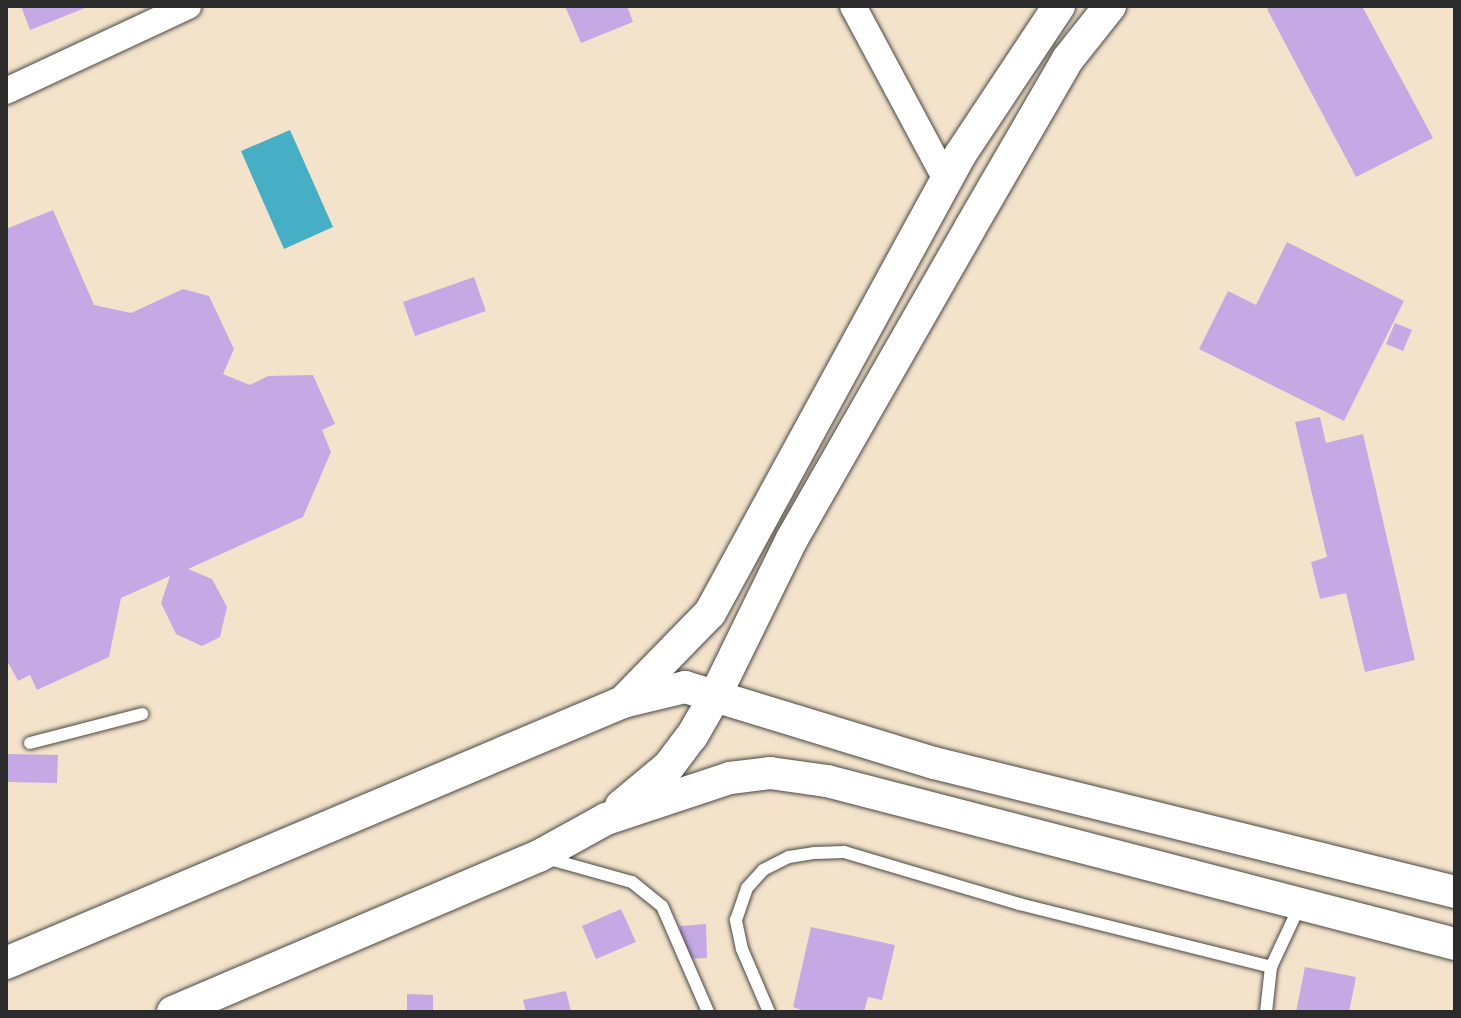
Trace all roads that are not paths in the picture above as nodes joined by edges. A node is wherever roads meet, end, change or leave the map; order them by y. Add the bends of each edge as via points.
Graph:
1 (188, 6) edge
2 (853, 6) edge
3 (1059, 6) edge
4 (1110, 6) edge
5 (6, 91) edge
6 (947, 181) junction
7 (715, 696) junction
8 (623, 702) junction
9 (142, 714) dead end
10 (30, 743) dead end
11 (606, 819) junction
12 (539, 856) junction
13 (1455, 892) edge
14 (1302, 902) junction
15 (1455, 944) edge
16 (6, 963) edge
17 (1271, 967) junction
18 (173, 1012) edge
19 (708, 1012) edge
20 (769, 1012) edge
21 (1266, 1012) edge

1 - 5 street
2 - 6 street
3 - 6 street
4 - 7 street via 1068,59 900,350 792,539
6 - 8 street via 710,613
7 - 8 street via 685,687
7 - 11 street via 669,766
7 - 13 street via 934,763
8 - 16 street
9 - 10 lane
11 - 12 street
11 - 14 street via 730,778 770,773 827,781
12 - 18 street
12 - 19 lane via 632,882 662,906
14 - 15 street
14 - 17 lane
17 - 20 lane via 1019,904 844,852 815,853 789,857 763,870 747,888 736,920 742,949
17 - 21 lane

